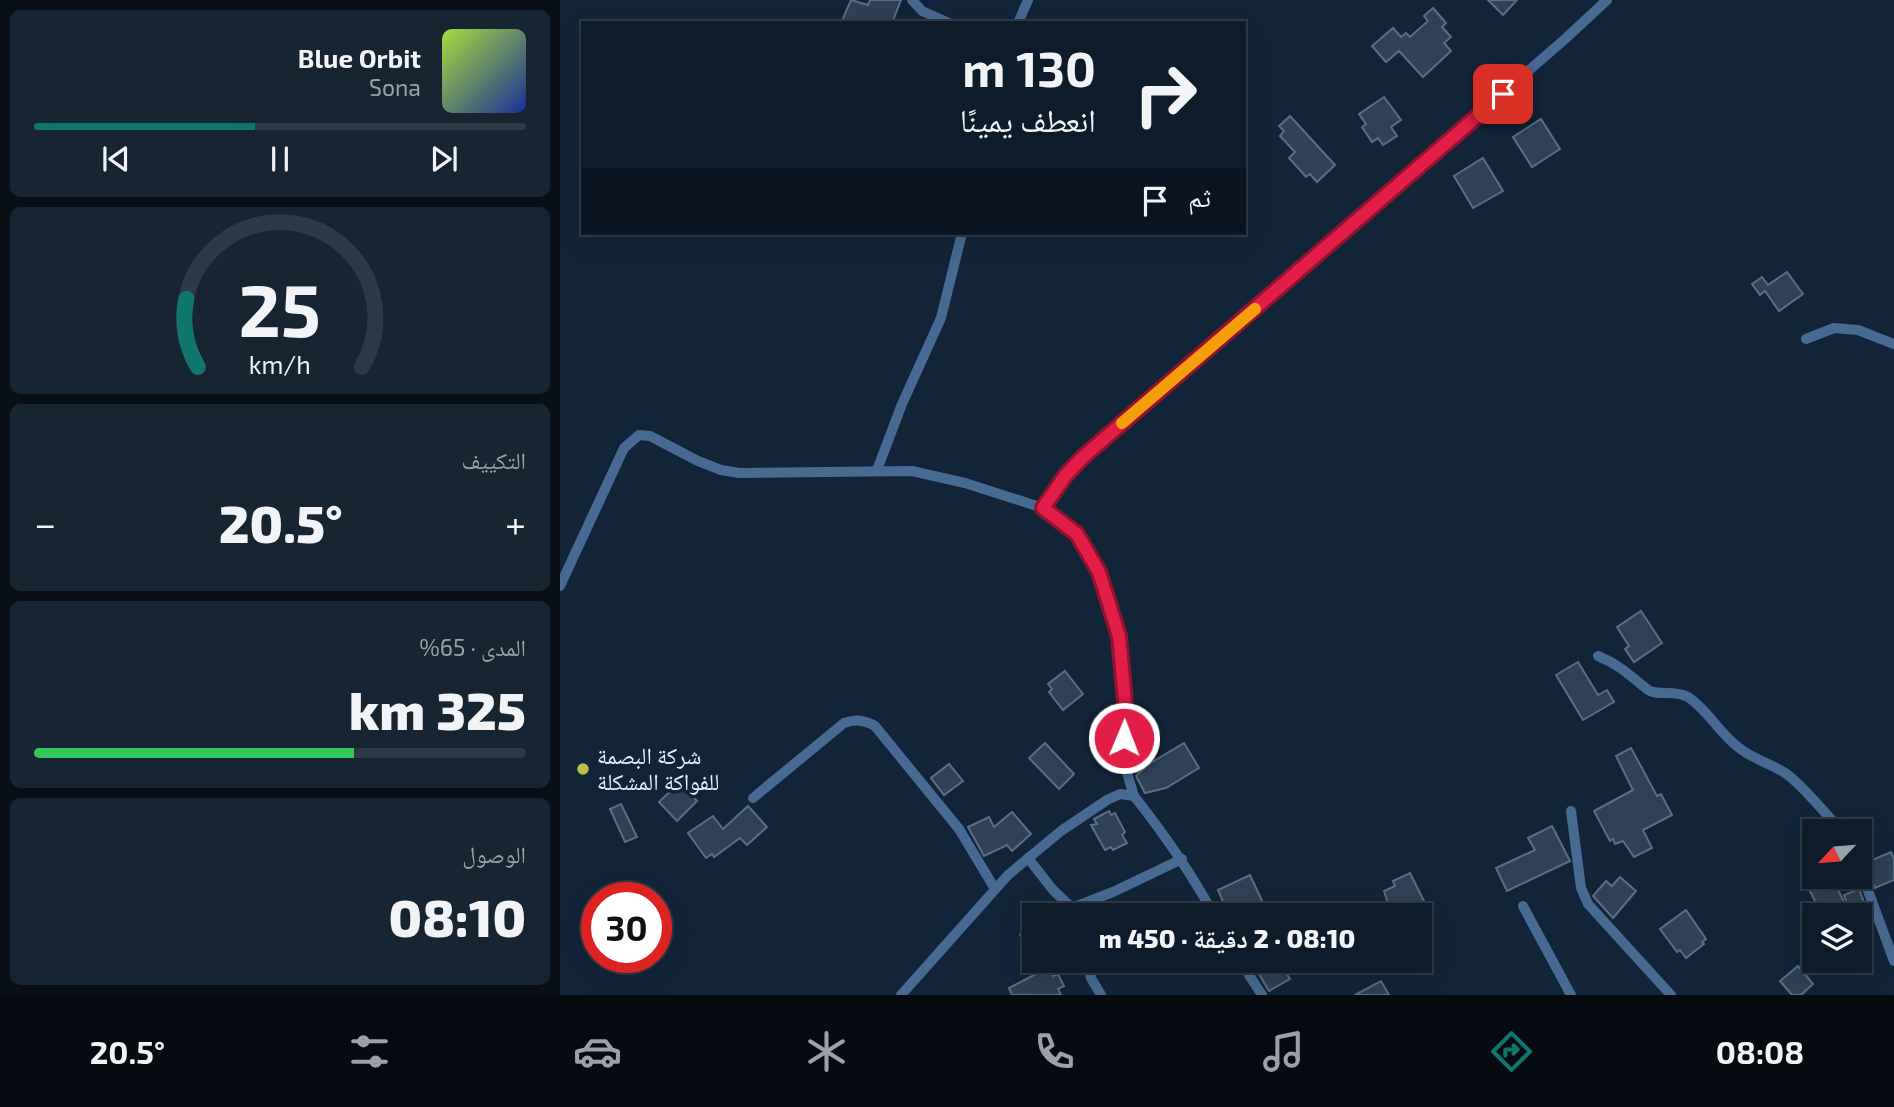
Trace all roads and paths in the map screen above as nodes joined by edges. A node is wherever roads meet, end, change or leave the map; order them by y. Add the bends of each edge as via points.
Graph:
1 (912, 0) edge
2 (1028, 0) edge
3 (1607, 0) edge
4 (944, 21) edge
5 (1019, 21) edge
6 (962, 235) edge
7 (1806, 339) dead end
8 (1894, 344) edge
9 (877, 470) junction
10 (1043, 508) junction
11 (560, 586) edge
12 (1598, 656) dead end
13 (1135, 796) junction
14 (753, 798) dead end
15 (1571, 811) dead end
16 (1830, 819) edge
17 (1028, 858) junction
18 (1182, 859) junction
19 (995, 889) junction
20 (1867, 889) edge
21 (1064, 903) edge
22 (1090, 903) edge
23 (1207, 903) edge
24 (1523, 906) dead end
25 (1894, 925) edge
26 (1882, 928) junction
27 (1894, 961) edge
28 (1090, 973) edge
29 (1248, 973) edge
30 (901, 995) edge
31 (1101, 995) edge
32 (1262, 995) edge
33 (1571, 995) edge
34 (1671, 995) edge

1 - 4 street via 922,11
2 - 5 street
3 - 10 street via 1083,457
6 - 9 street via 941,318
7 - 8 street via 1834,328 1858,330
9 - 10 street via 912,471 965,483
9 - 11 street via 739,473 721,470 639,435 624,448
10 - 13 street via 1077,534 1099,572 1119,636 1124,763
12 - 16 street via 1617,664 1648,691 1689,698 1736,746 1786,773
13 - 17 street via 1120,794 1107,800
13 - 18 street
14 - 19 street via 844,723 867,722 959,830
15 - 34 street via 1581,888 1588,904
17 - 19 street
17 - 21 street
18 - 22 street
18 - 23 street
19 - 30 street
20 - 26 street
24 - 33 street
25 - 26 street
26 - 27 street
28 - 31 street
29 - 32 street

